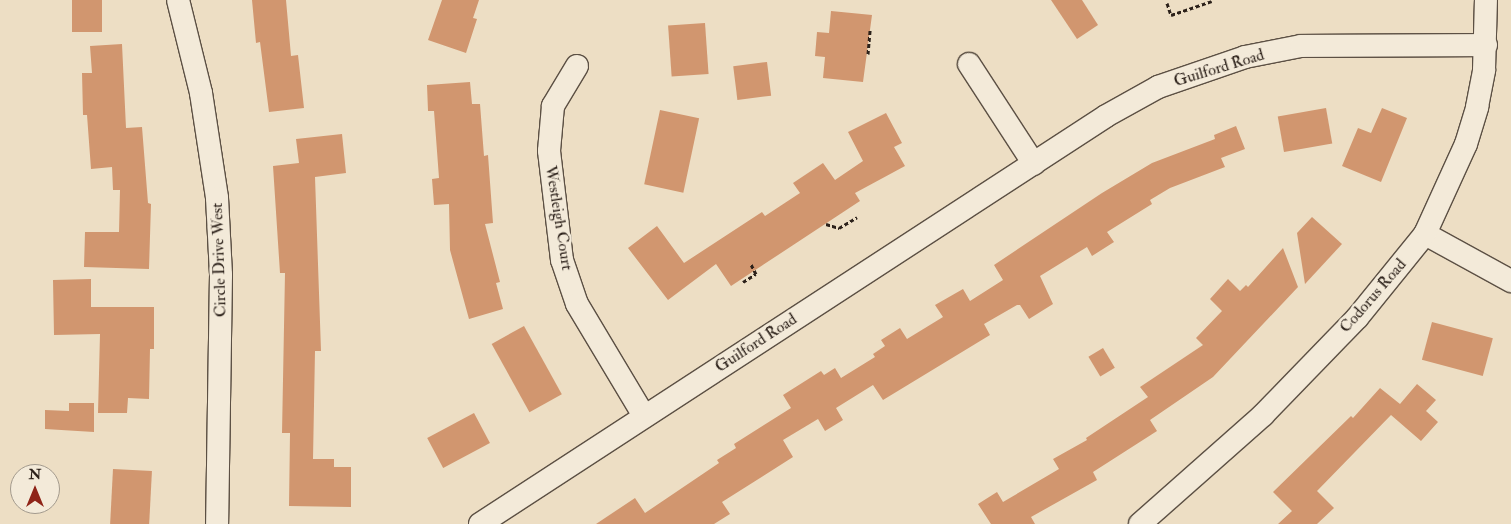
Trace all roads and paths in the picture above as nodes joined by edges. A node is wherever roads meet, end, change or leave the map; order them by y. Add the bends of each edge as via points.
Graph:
1 (178, 0) edge
2 (1486, 0) edge
3 (1212, 1) edge
4 (1167, 3) dead end
5 (870, 29) dead end
6 (1486, 45) junction
7 (868, 54) dead end
8 (969, 64) dead end
9 (577, 66) dead end
10 (1034, 164) junction
11 (857, 217) dead end
12 (826, 224) dead end
13 (1425, 234) junction
14 (751, 264) dead end
15 (1511, 281) edge
16 (743, 282) dead end
17 (644, 416) junction
18 (217, 524) edge
19 (480, 524) edge
20 (1140, 524) edge

1 - 18 street, Circle Drive West via 202,93 217,198 221,275
2 - 6 street, Codorus Road
3 - 4 path via 1171,15
5 - 7 path
6 - 10 street, Guilford Road via 1353,43 1301,46 1245,57 1158,87
6 - 13 street, Codorus Road via 1478,107 1466,144
8 - 10 street
9 - 17 street, Westleigh Court via 553,106 549,152 562,260 577,304
10 - 17 street, Guilford Road
11 - 12 path via 839,228
13 - 15 street
13 - 20 street, Codorus Road via 1357,318 1263,415
14 - 16 path via 756,274
17 - 19 street, Guilford Road

